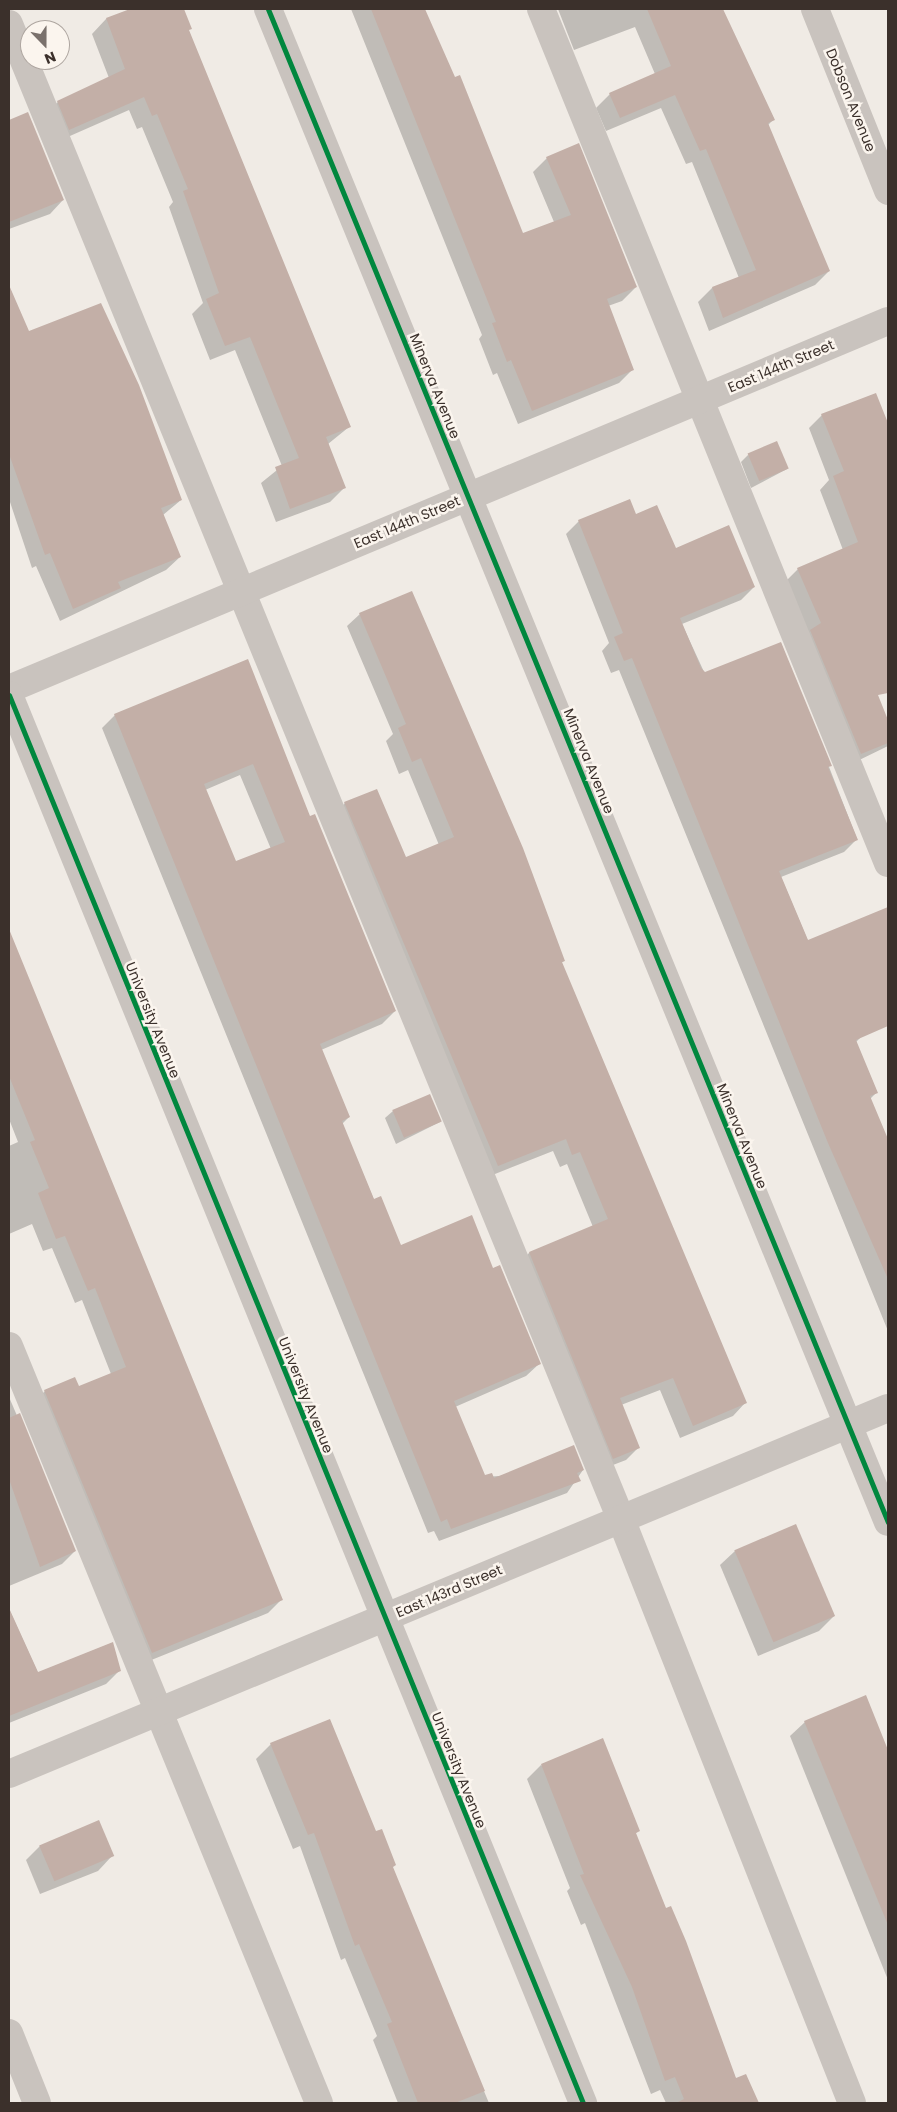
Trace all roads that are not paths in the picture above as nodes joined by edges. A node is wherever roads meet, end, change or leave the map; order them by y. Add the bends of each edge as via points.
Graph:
1 (268, 9) edge
2 (541, 9) edge
3 (815, 9) edge
4 (9, 24) edge
5 (888, 191) edge
6 (888, 321) edge
7 (700, 400) junction
8 (468, 496) junction
9 (242, 591) junction
10 (9, 689) edge
11 (9, 695) edge
12 (888, 863) edge
13 (9, 1346) edge
14 (888, 1408) edge
15 (848, 1424) junction
16 (621, 1519) junction
17 (888, 1522) edge
18 (385, 1618) junction
19 (157, 1712) junction
20 (9, 1774) edge
21 (9, 2034) edge
22 (37, 2103) edge
23 (319, 2103) edge
24 (583, 2103) edge
25 (852, 2103) edge

1 - 8 street, Minerva Avenue
2 - 7 street
3 - 5 street, Dobson Avenue
4 - 9 street
6 - 7 street, East 144th Street
7 - 8 street, East 144th Street
7 - 12 street
8 - 9 street, East 144th Street
8 - 15 street, Minerva Avenue
9 - 10 street, East 144th Street
9 - 16 street
11 - 18 street, University Avenue
13 - 19 street
14 - 15 street, East 143rd Street
15 - 16 street, East 143rd Street
15 - 17 street, Minerva Avenue
16 - 18 street, East 143rd Street
16 - 25 street
18 - 19 street, East 143rd Street
18 - 24 street, University Avenue
19 - 20 street, East 143rd Street
19 - 23 street
21 - 22 street

